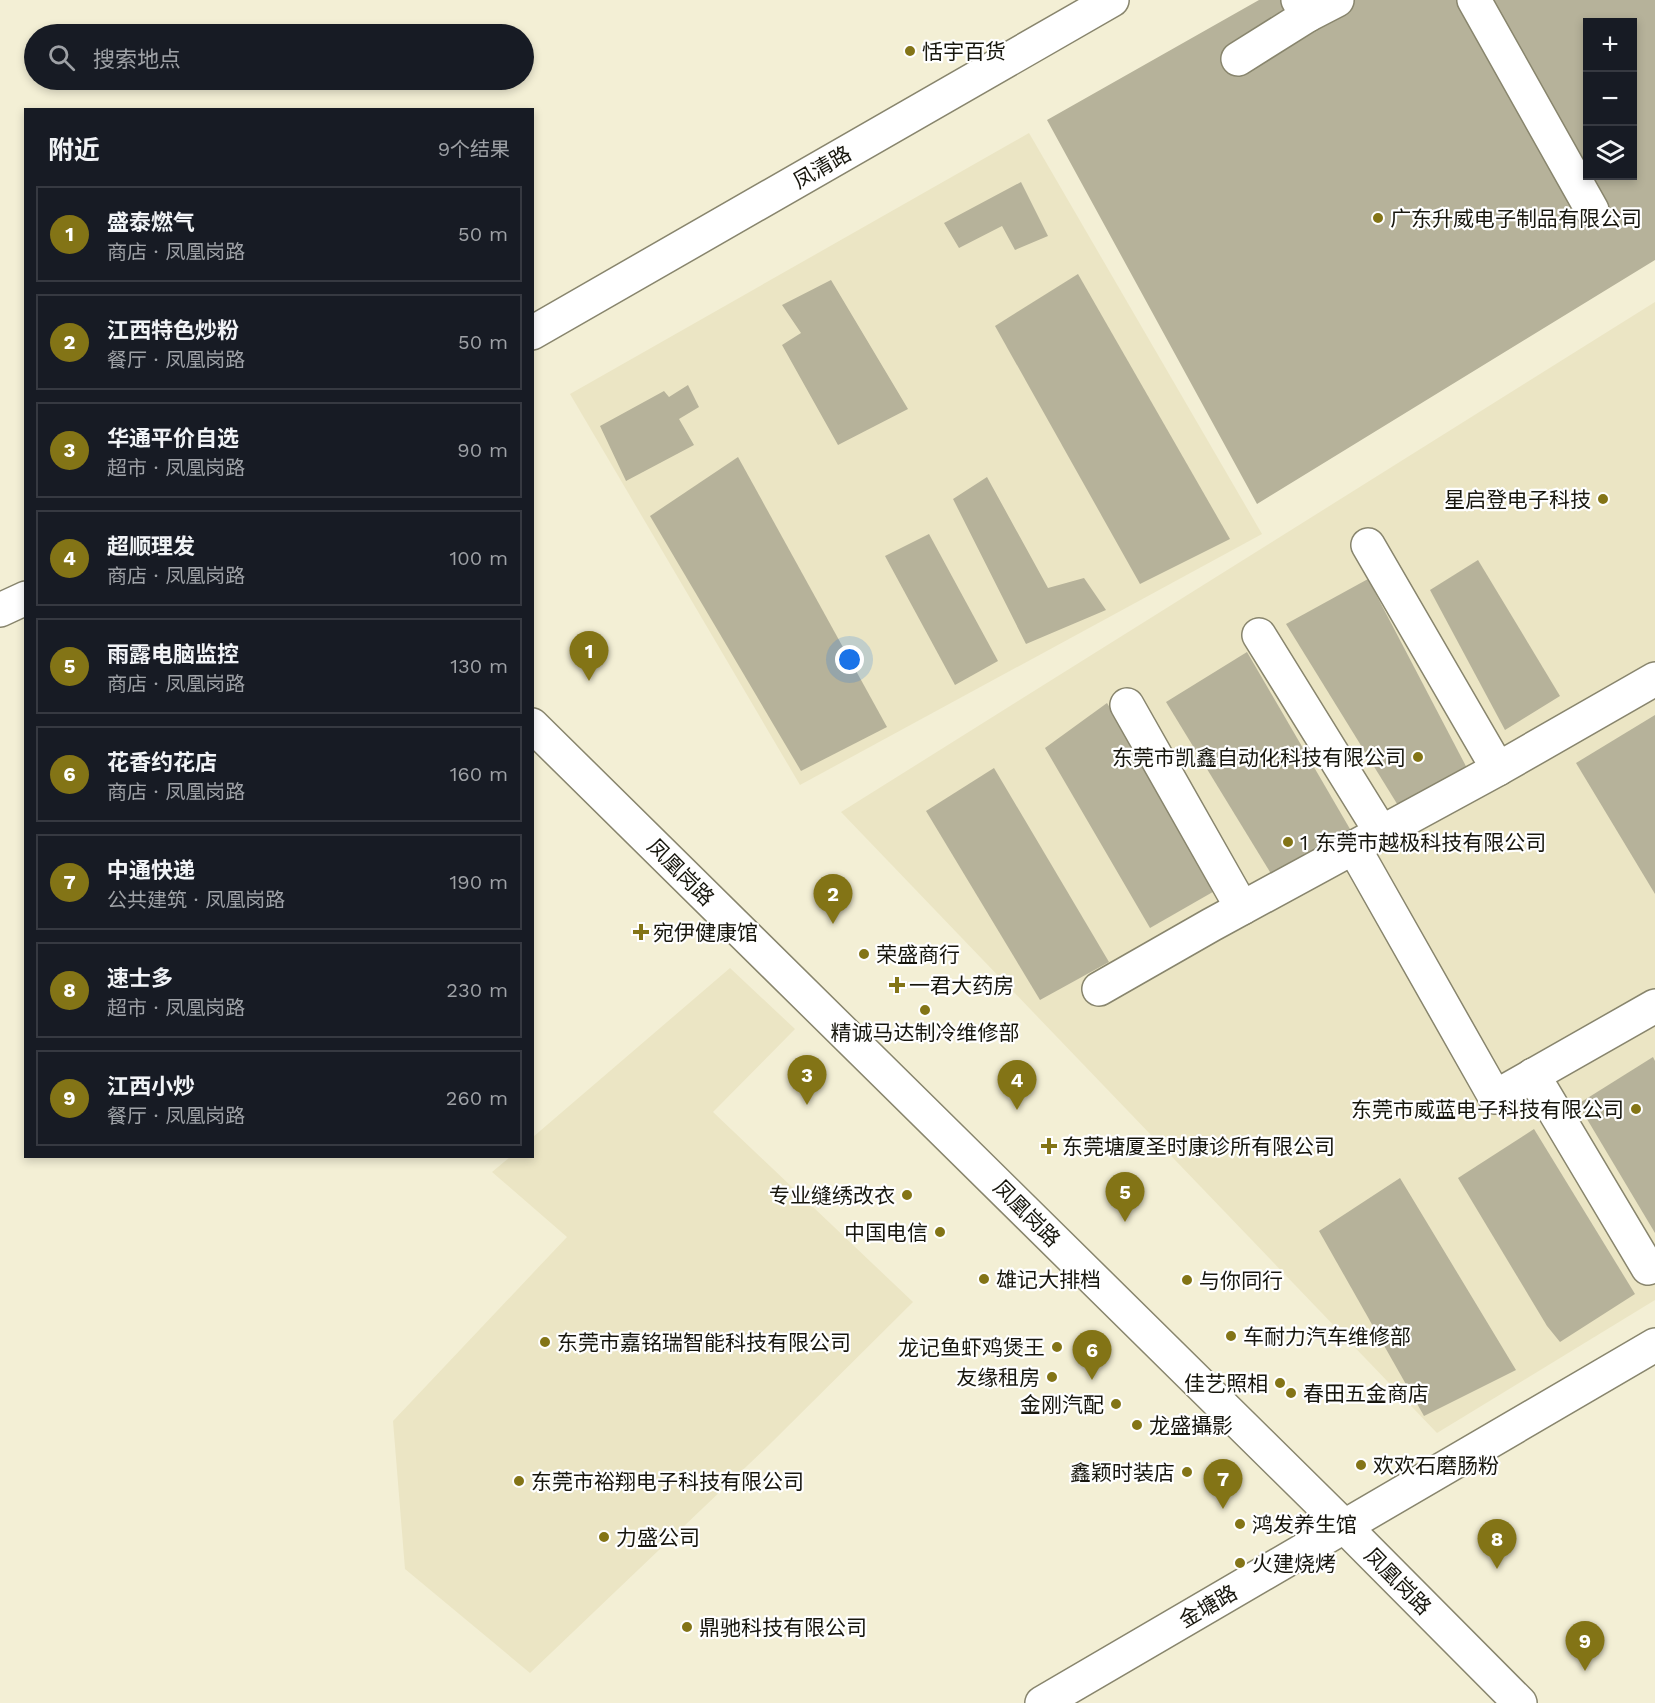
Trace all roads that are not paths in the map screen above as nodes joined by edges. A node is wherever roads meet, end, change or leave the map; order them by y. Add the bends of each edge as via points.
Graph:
1 (1112, 0) edge
2 (1337, 0) edge
3 (1474, 0) edge
4 (1303, 8) edge
5 (1238, 59) dead end
6 (1592, 210) dead end
7 (534, 332) edge
8 (1368, 545) dead end
9 (24, 599) edge
10 (0, 610) edge
11 (1259, 635) dead end
12 (1655, 679) edge
13 (1127, 705) dead end
14 (534, 727) edge
15 (1498, 769) junction
16 (1367, 840) junction
17 (1242, 908) junction
18 (1099, 989) dead end
19 (1653, 1011) edge
20 (1533, 1075) junction
21 (1648, 1268) dead end
22 (1655, 1345) edge
23 (1344, 1526) junction
24 (1042, 1703) edge
25 (1520, 1703) edge

1 - 7 street, 凤清路
2 - 4 street
3 - 6 street
4 - 5 street
8 - 15 street
9 - 10 street
11 - 16 street
12 - 15 street
13 - 17 street
14 - 23 street, 凤凰岗路
15 - 16 street
16 - 17 street
16 - 20 street via 1495,1097
17 - 18 street
19 - 20 street
20 - 21 street
22 - 23 street, 金塘路
23 - 24 street, 金塘路
23 - 25 street, 凤凰岗路

